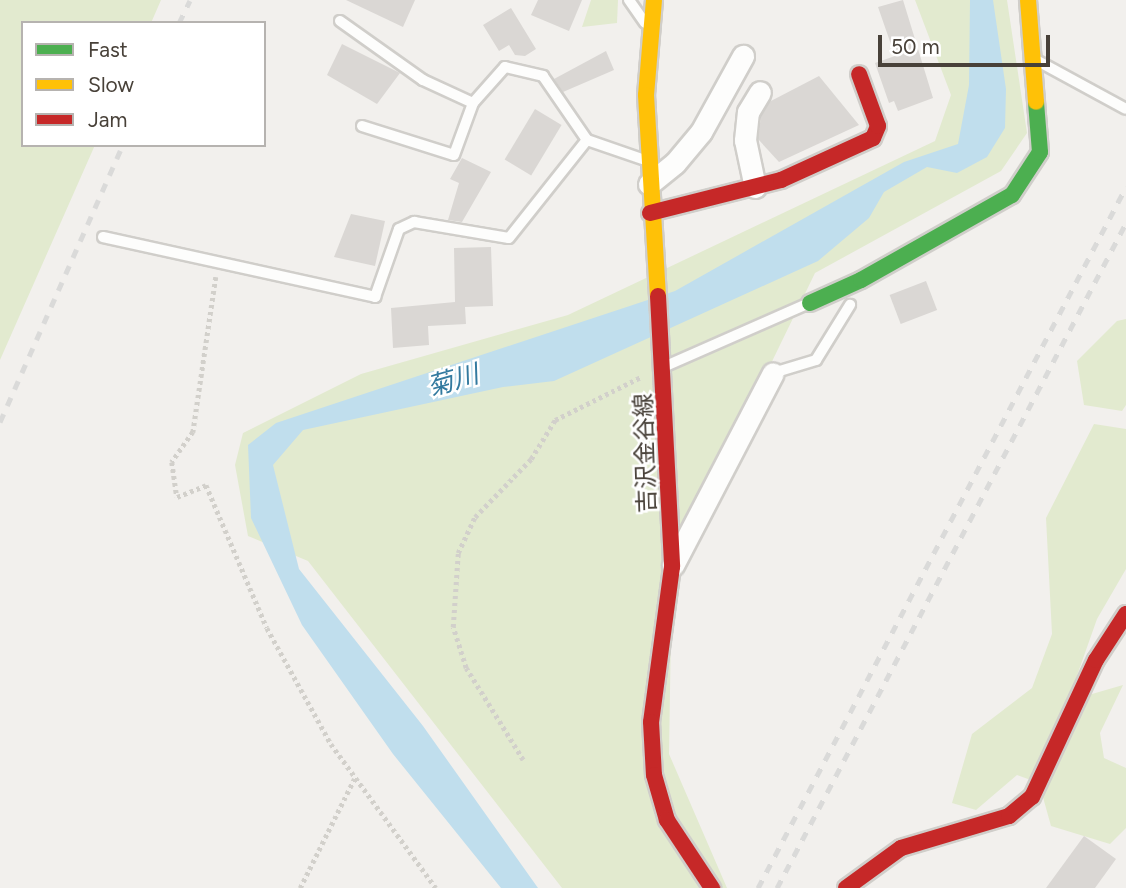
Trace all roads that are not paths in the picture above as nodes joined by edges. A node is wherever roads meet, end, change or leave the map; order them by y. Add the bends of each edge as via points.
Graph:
1 (629, 0) edge
2 (654, 0) edge
3 (1028, 0) edge
4 (340, 21) dead end
5 (651, 31) junction
6 (743, 56) dead end
7 (1032, 57) junction
8 (859, 74) dead end
9 (760, 92) dead end
10 (473, 103) junction
11 (1126, 109) edge
12 (362, 126) dead end
13 (587, 140) junction
14 (648, 160) junction
15 (649, 184) junction
16 (755, 187) junction
17 (650, 213) junction
18 (103, 237) dead end
19 (810, 303) joint
20 (850, 304) dead end
21 (664, 364) junction
22 (774, 373) joint
23 (672, 567) junction
24 (1125, 617) edge
25 (712, 888) edge
26 (846, 888) edge

1 - 5 lane
2 - 5 street, 吉沢金谷線
3 - 7 street
4 - 10 lane via 423,80
5 - 14 street, 吉沢金谷線 via 646,95
6 - 15 street via 701,132 676,163
7 - 11 lane
7 - 19 street via 1040,152 1012,195 861,281
8 - 16 street via 878,126 873,138 781,180
9 - 16 street via 748,112 745,140
10 - 12 lane via 454,155
10 - 13 lane via 505,67 543,76
13 - 14 lane
13 - 18 lane via 509,238 414,222 399,229 375,297
14 - 15 street, 吉沢金谷線
15 - 17 street, 吉沢金谷線
16 - 17 street
17 - 21 street, 吉沢金谷線
19 - 21 lane
20 - 22 lane via 816,359
21 - 23 street, 吉沢金谷線
22 - 23 street
23 - 25 street, 吉沢金谷線 via 651,722 654,775 667,820 692,865
24 - 26 street via 1096,660 1032,797 1009,816 901,848

